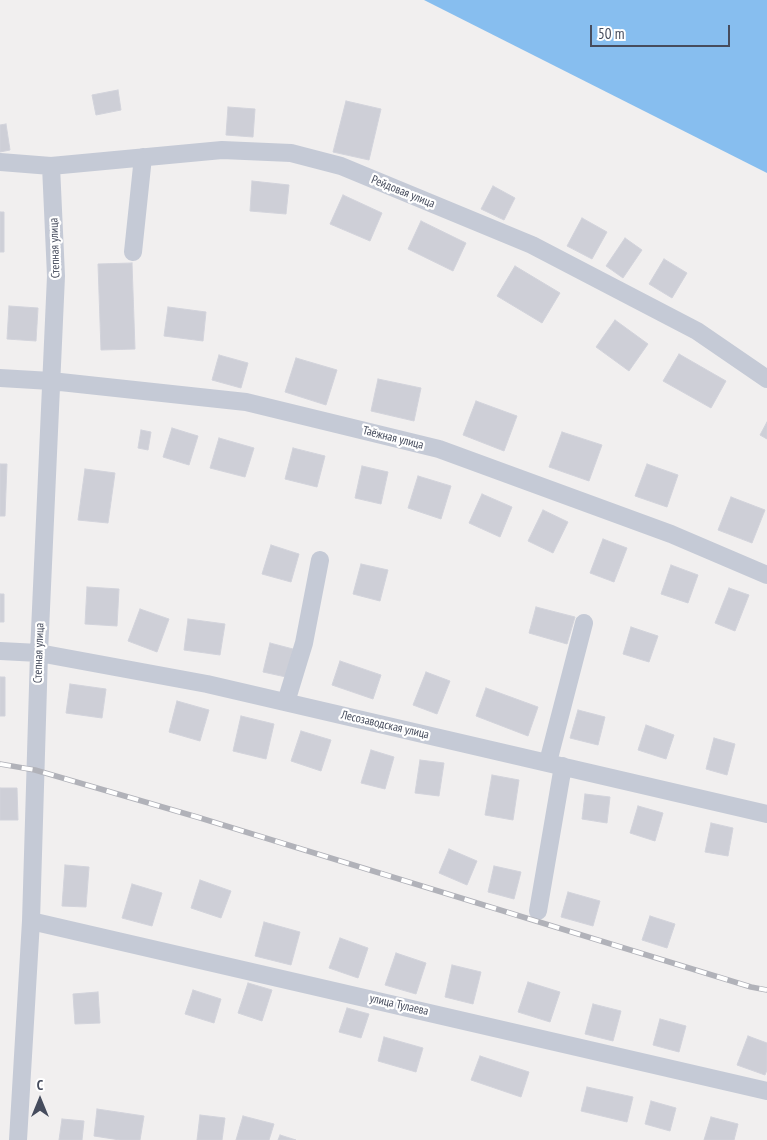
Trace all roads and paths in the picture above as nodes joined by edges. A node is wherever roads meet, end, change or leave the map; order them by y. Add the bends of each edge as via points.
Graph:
1 (143, 157) junction
2 (0, 162) edge
3 (51, 166) junction
4 (133, 252) dead end
5 (0, 378) edge
6 (767, 379) edge
7 (51, 381) junction
8 (320, 560) dead end
9 (767, 575) edge
10 (584, 622) dead end
11 (0, 651) edge
12 (39, 652) junction
13 (286, 702) junction
14 (556, 764) junction
15 (767, 814) edge
16 (538, 910) dead end
17 (30, 921) junction
18 (767, 1091) edge
19 (18, 1140) edge

1 - 3 street, Рейдовая улица
1 - 4 street
1 - 6 street, Рейдовая улица via 222,150 290,153 341,166 532,245 698,331
2 - 3 street, Рейдовая улица
3 - 7 street, Степная улица via 56,276
5 - 7 street, Таёжная улица
7 - 9 street, Таёжная улица via 246,402 439,449 671,534
7 - 12 street, Степная улица
8 - 13 street via 304,643
10 - 14 street
11 - 12 street, Лесозаводская улица
12 - 13 street, Лесозаводская улица
12 - 17 street, Степная улица
13 - 14 street, Лесозаводская улица
14 - 15 street, Лесозаводская улица
14 - 16 street
17 - 18 street, улица Тулаева
17 - 19 street, Степная улица

